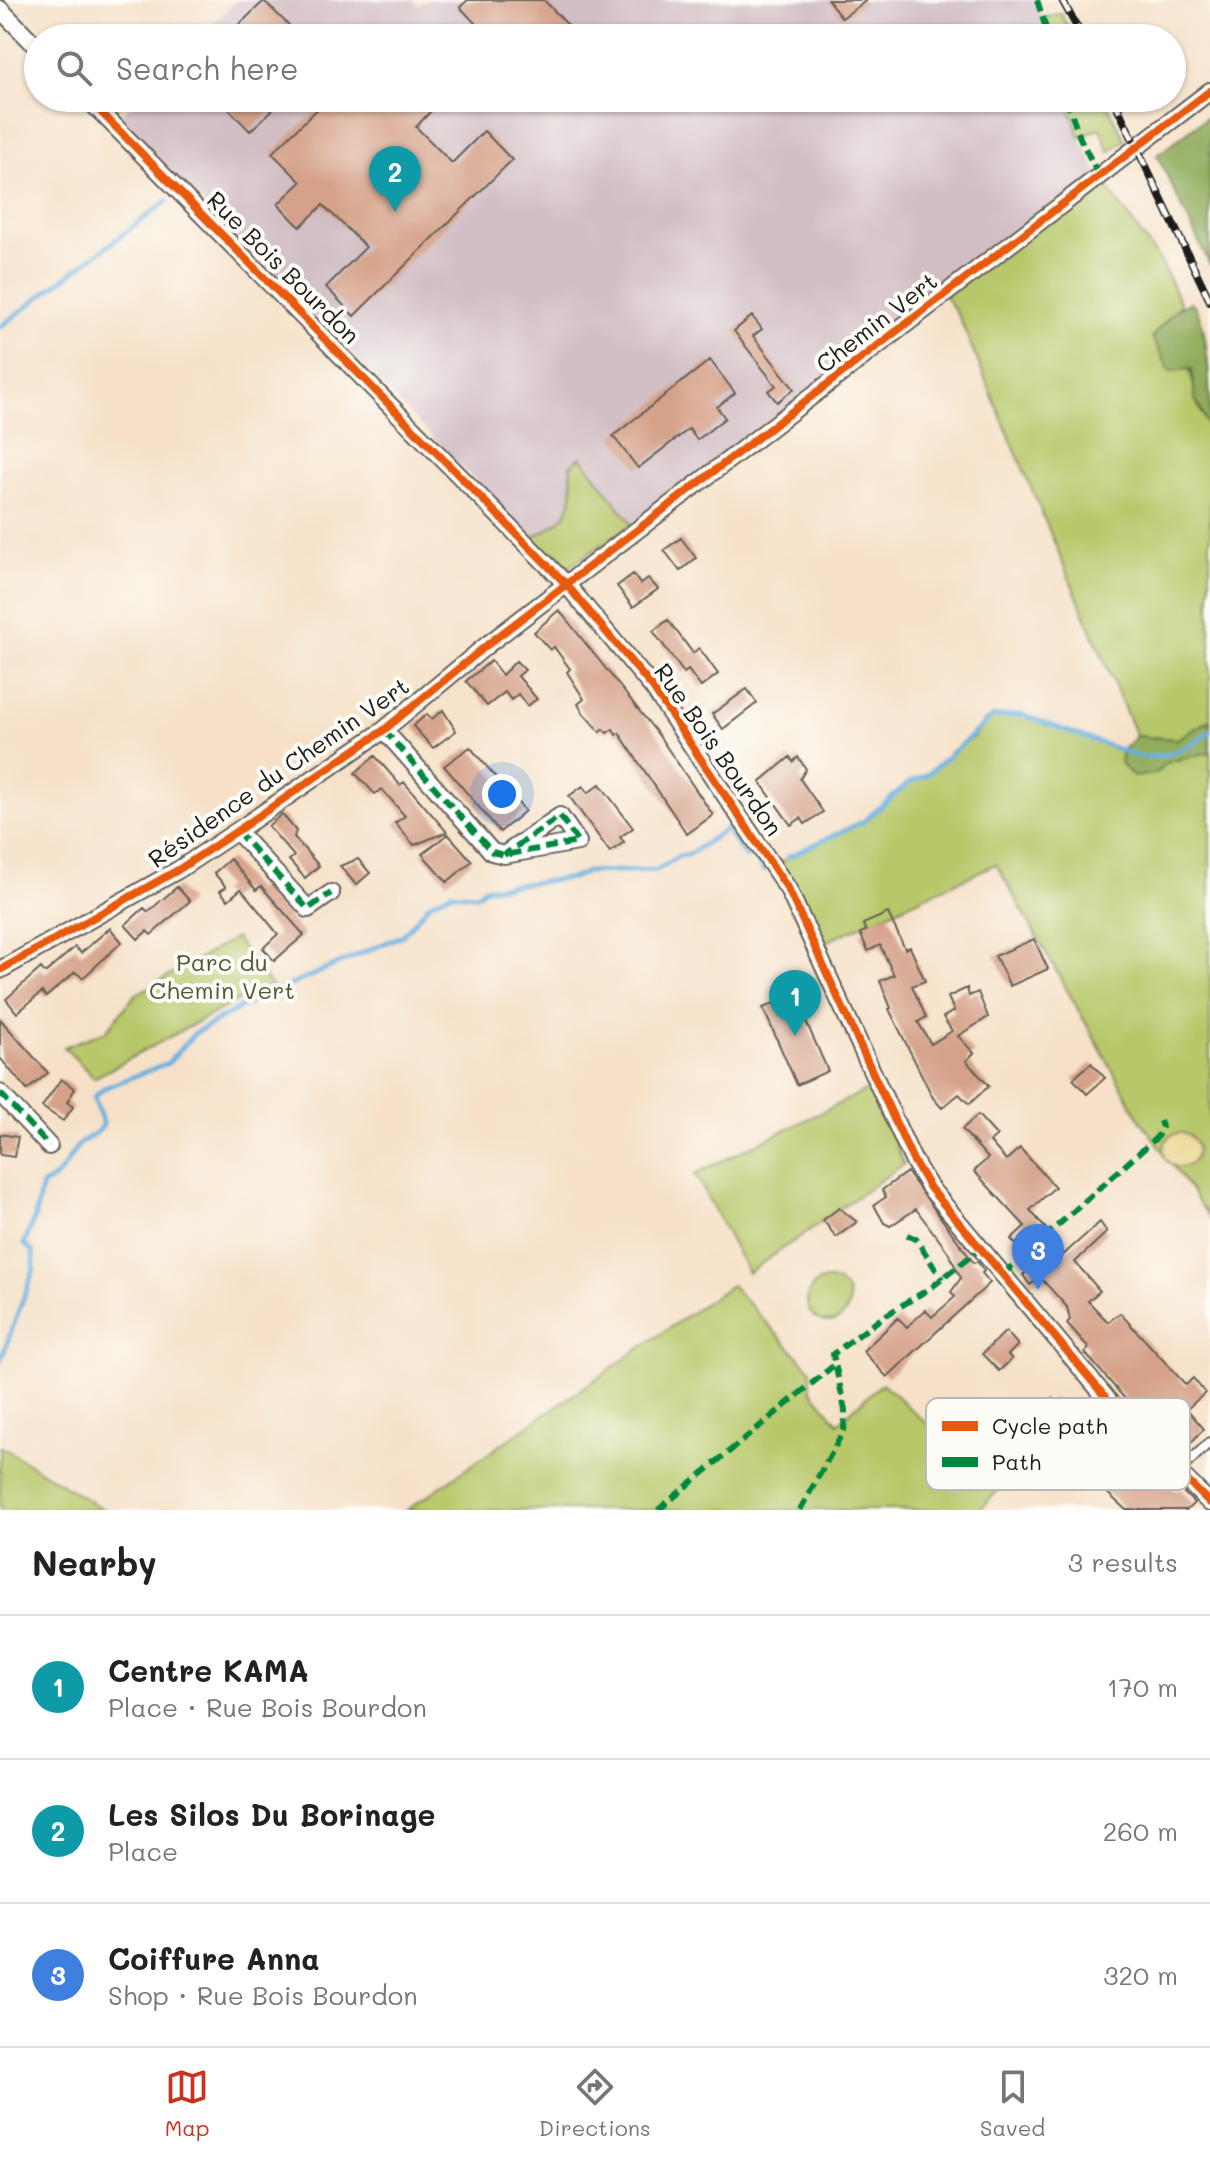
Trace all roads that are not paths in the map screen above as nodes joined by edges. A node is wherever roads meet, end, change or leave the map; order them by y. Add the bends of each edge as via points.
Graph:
1 (0, 9) edge
2 (24, 34) edge
3 (1210, 91) edge
4 (1186, 109) edge
5 (101, 112) edge
6 (1183, 112) edge
7 (567, 585) junction
8 (384, 730) junction
9 (237, 831) junction
10 (504, 855) dead end
11 (331, 893) dead end
12 (0, 970) edge
13 (0, 1093) edge
14 (49, 1146) dead end
15 (1106, 1398) edge
16 (1210, 1442) edge
17 (1190, 1461) edge
18 (1190, 1485) edge
19 (1210, 1503) edge

1 - 2 street
3 - 4 street, Chemin Vert
5 - 7 street, Rue Bois Bourdon
6 - 7 street, Chemin Vert
7 - 8 street, Résidence du Chemin Vert
7 - 15 street, Rue Bois Bourdon via 653,688 788,889 930,1188
8 - 9 street, Résidence du Chemin Vert
8 - 10 street, Résidence du Chemin Vert via 485,847
9 - 11 street, Résidence du Chemin Vert via 308,909
9 - 12 street, Résidence du Chemin Vert
13 - 14 street
16 - 17 lane
18 - 19 street, Rue Bois Bourdon

